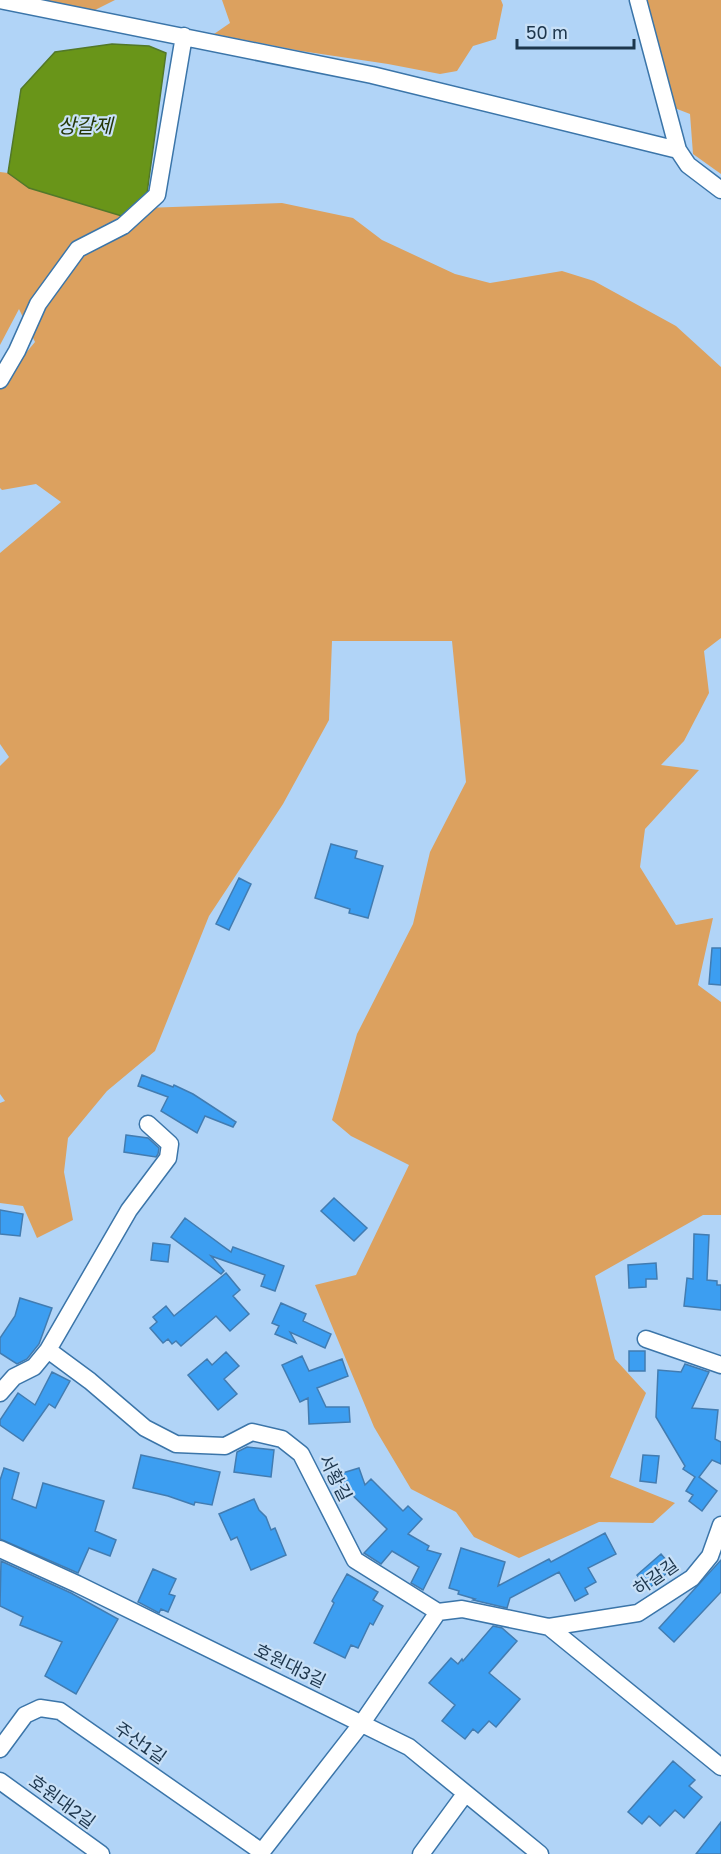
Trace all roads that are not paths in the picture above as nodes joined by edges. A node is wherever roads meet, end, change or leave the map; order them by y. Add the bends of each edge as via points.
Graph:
1 (0, 0) edge
2 (638, 0) edge
3 (184, 36) junction
4 (678, 150) junction
5 (721, 190) edge
6 (0, 380) edge
7 (148, 1124) dead end
8 (646, 1339) dead end
9 (48, 1350) junction
10 (721, 1365) edge
11 (0, 1393) edge
12 (721, 1525) edge
13 (0, 1549) edge
14 (438, 1612) junction
15 (549, 1627) junction
16 (362, 1723) junction
17 (0, 1749) edge
18 (721, 1767) edge
19 (0, 1781) edge
20 (465, 1794) junction
21 (261, 1853) edge
22 (101, 1854) edge
23 (421, 1854) edge
24 (540, 1854) edge

1 - 3 street
2 - 4 street
3 - 4 street via 372,75
3 - 6 street via 157,195 123,226 78,249 38,304
4 - 5 street via 688,165
7 - 9 street via 170,1144 168,1158 129,1210
8 - 10 street
9 - 11 street via 34,1367 14,1377
9 - 14 street, 서황길 via 145,1428 176,1444 225,1446 252,1432 282,1439 301,1454 355,1560
12 - 15 street, 하갈길 via 710,1556 692,1578 638,1613
13 - 16 street, 호원대3길
14 - 15 street via 462,1609
14 - 16 street, 주산1길
15 - 18 street
16 - 20 street, 호원대3길 via 409,1747
16 - 21 street, 주산1길
17 - 21 street, 주산1길 via 25,1715 40,1708 60,1711
19 - 22 street, 호원대2길
20 - 23 street
20 - 24 street, 호원대3길

